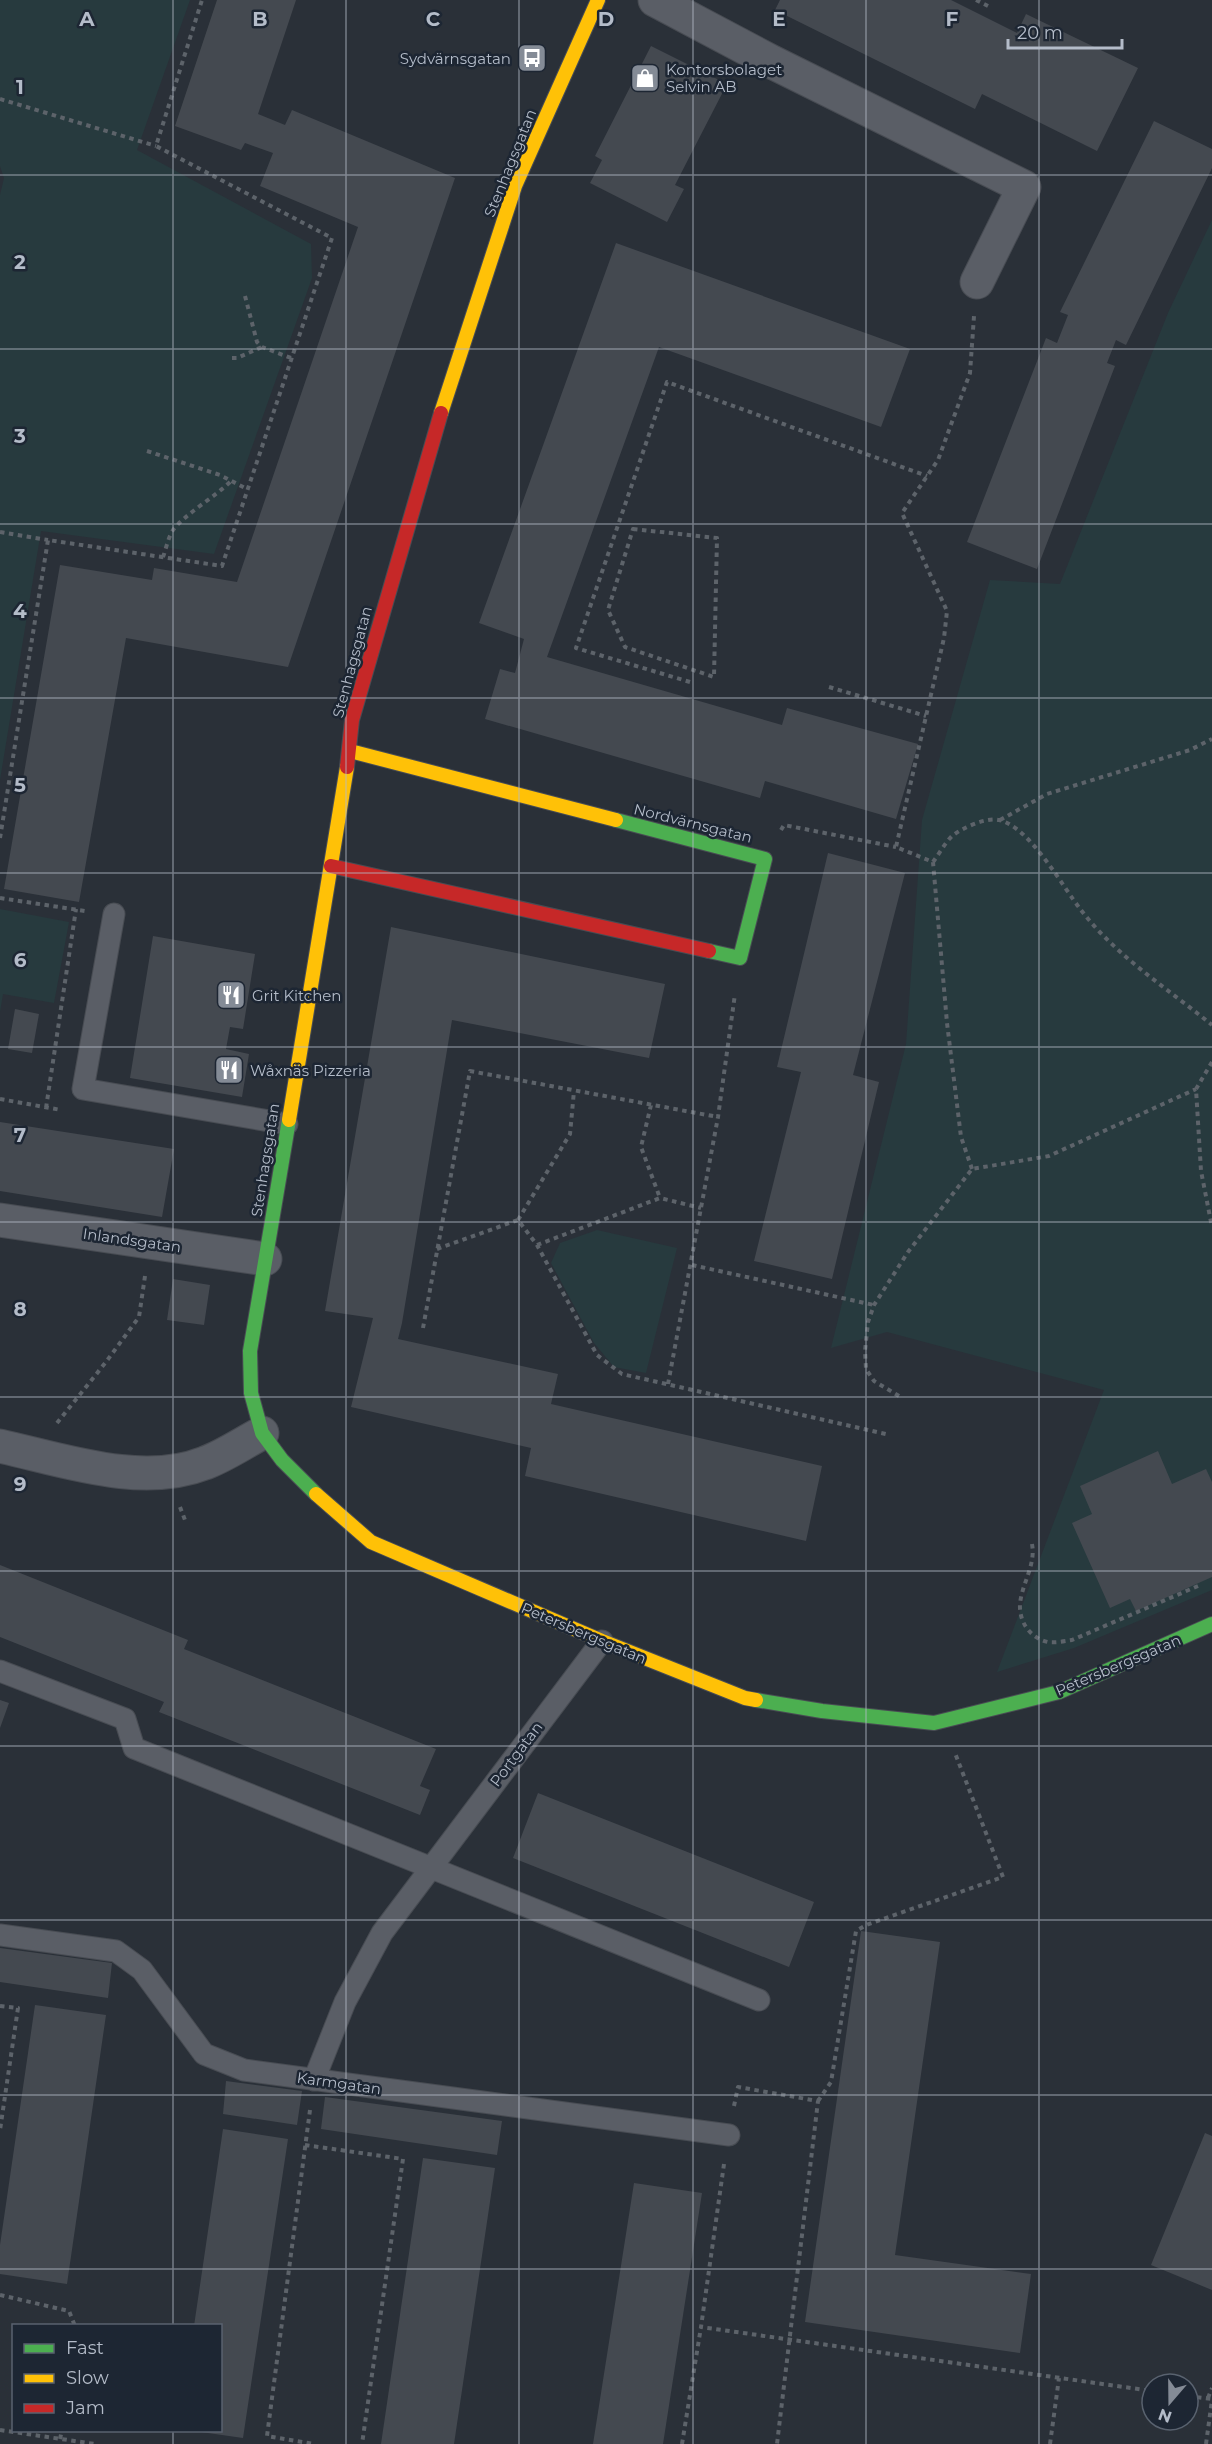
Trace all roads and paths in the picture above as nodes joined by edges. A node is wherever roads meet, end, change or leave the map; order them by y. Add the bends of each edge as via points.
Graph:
1 (202, 0) edge
2 (598, 0) edge
3 (655, 0) edge
4 (976, 0) edge
5 (988, 6) dead end
6 (0, 99) edge
7 (156, 146) junction
8 (977, 282) joint
9 (245, 296) dead end
10 (262, 347) junction
11 (291, 357) junction
12 (231, 358) dead end
13 (147, 451) dead end
14 (927, 476) junction
15 (231, 482) junction
16 (247, 489) junction
17 (633, 529) joint
18 (0, 532) edge
19 (48, 540) junction
20 (163, 557) junction
21 (690, 682) dead end
22 (829, 687) dead end
23 (926, 716) junction
24 (1212, 740) edge
25 (350, 751) junction
26 (1000, 820) junction
27 (0, 838) edge
28 (896, 847) junction
29 (765, 859) junction
30 (933, 862) junction
31 (330, 866) junction
32 (0, 898) edge
33 (76, 909) junction
34 (88, 911) dead end
35 (114, 914) dead end
36 (740, 958) junction
37 (1212, 1025) edge
38 (1212, 1062) edge
39 (1196, 1089) junction
40 (574, 1090) junction
41 (651, 1105) junction
42 (46, 1108) dead end
43 (717, 1117) junction
44 (287, 1124) junction
45 (972, 1169) junction
46 (660, 1198) junction
47 (701, 1208) junction
48 (0, 1220) edge
49 (518, 1220) junction
50 (1212, 1227) edge
51 (151, 1243) junction
52 (537, 1245) junction
53 (437, 1249) junction
54 (265, 1259) junction
55 (692, 1265) junction
56 (874, 1305) junction
57 (423, 1328) dead end
58 (668, 1384) junction
59 (899, 1395) dead end
60 (53, 1428) dead end
61 (262, 1433) junction
62 (890, 1435) dead end
63 (0, 1446) edge
64 (1032, 1544) dead end
65 (1198, 1586) dead end
66 (1212, 1624) edge
67 (602, 1641) junction
68 (0, 1671) edge
69 (952, 1747) dead end
70 (431, 1868) junction
71 (0, 1935) edge
72 (759, 2000) dead end
73 (0, 2006) edge
74 (314, 2080) junction
75 (818, 2101) junction
76 (0, 2130) edge
77 (729, 2134) junction
78 (305, 2145) junction
79 (0, 2295) edge
80 (75, 2324) edge
81 (701, 2327) junction
82 (791, 2340) junction
83 (1059, 2378) junction
84 (1212, 2388) edge
85 (1140, 2389) edge
86 (1211, 2399) edge
87 (13, 2432) edge
88 (62, 2432) edge
89 (267, 2436) junction
90 (60, 2439) junction
91 (95, 2444) edge
92 (266, 2444) edge
93 (314, 2444) edge
94 (362, 2444) edge
95 (682, 2444) edge
96 (777, 2444) edge
97 (1050, 2444) edge
98 (1206, 2444) edge

1 - 7 path
2 - 25 street, Stenhagsgatan via 514,186 426,460 352,720
3 - 8 street via 1023,187
4 - 5 path
6 - 7 path
7 - 11 path via 332,238
8 - 14 path via 970,373 938,460
9 - 10 path via 257,342
10 - 11 path
10 - 12 path
11 - 16 path
13 - 15 path
14 - 21 path via 667,382 576,648
14 - 23 path via 902,513 947,611
15 - 16 path
15 - 20 path via 173,530
16 - 20 path via 222,566
17 - 17 path via 717,538 714,677 625,647 609,610
18 - 19 path
19 - 20 path
19 - 27 path
22 - 23 path
23 - 28 path
24 - 26 path via 1047,794
25 - 29 street, Nordvärnsgatan
25 - 31 street, Stenhagsgatan
26 - 30 path via 988,819 954,835
26 - 37 path via 1014,826 1044,857 1082,912 1121,952
28 - 29 path via 784,825
28 - 30 path
29 - 36 street, Nordvärnsgatan
30 - 45 path via 961,1137
31 - 36 street
31 - 44 street, Stenhagsgatan
32 - 33 path
33 - 34 path
33 - 42 path
35 - 44 lane via 82,1089
36 - 43 path
38 - 39 path
39 - 45 path via 1049,1156
39 - 50 path via 1201,1172
40 - 41 path
40 - 49 path via 570,1134
40 - 53 path via 470,1071
41 - 43 path
41 - 46 path via 641,1148
43 - 47 path
44 - 54 street, Stenhagsgatan
45 - 56 path via 908,1252
46 - 47 path
46 - 52 path
47 - 55 path
48 - 51 street, Inlandsgatan
49 - 52 path
49 - 53 path
51 - 54 street, Inlandsgatan
51 - 60 path via 139,1317
52 - 58 path via 597,1355 621,1374
53 - 57 path
54 - 61 street, Stenhagsgatan via 250,1351 251,1394
55 - 56 path
55 - 58 path
56 - 59 path via 868,1322 866,1369 874,1382
58 - 62 path
61 - 63 street via 205,1463 165,1473 134,1474
61 - 67 street, Petersbergsgatan via 282,1460 370,1542
64 - 65 path via 1034,1556 1020,1603 1021,1616 1027,1629 1050,1642 1072,1640
66 - 67 street, Petersbergsgatan via 1059,1692 934,1723 745,1698
67 - 70 lane, Portgatan
68 - 70 lane via 125,1719 134,1748
69 - 75 path via 1003,1877 856,1931 831,2082
70 - 72 lane
70 - 74 lane, Portgatan via 382,1933 345,2002
71 - 74 lane, Karmgatan via 116,1951 142,1970 204,2054 244,2070
73 - 76 path via 18,2008
74 - 77 lane, Karmgatan
74 - 78 path
75 - 77 path via 738,2087
75 - 82 path
77 - 81 path
78 - 89 path
78 - 94 path via 403,2159
79 - 80 path via 69,2311
81 - 82 path
81 - 95 path
82 - 83 path
82 - 96 path
83 - 85 path
83 - 97 path
84 - 86 path
86 - 98 path
87 - 90 path
88 - 90 path
89 - 92 path
89 - 93 path
90 - 91 path

